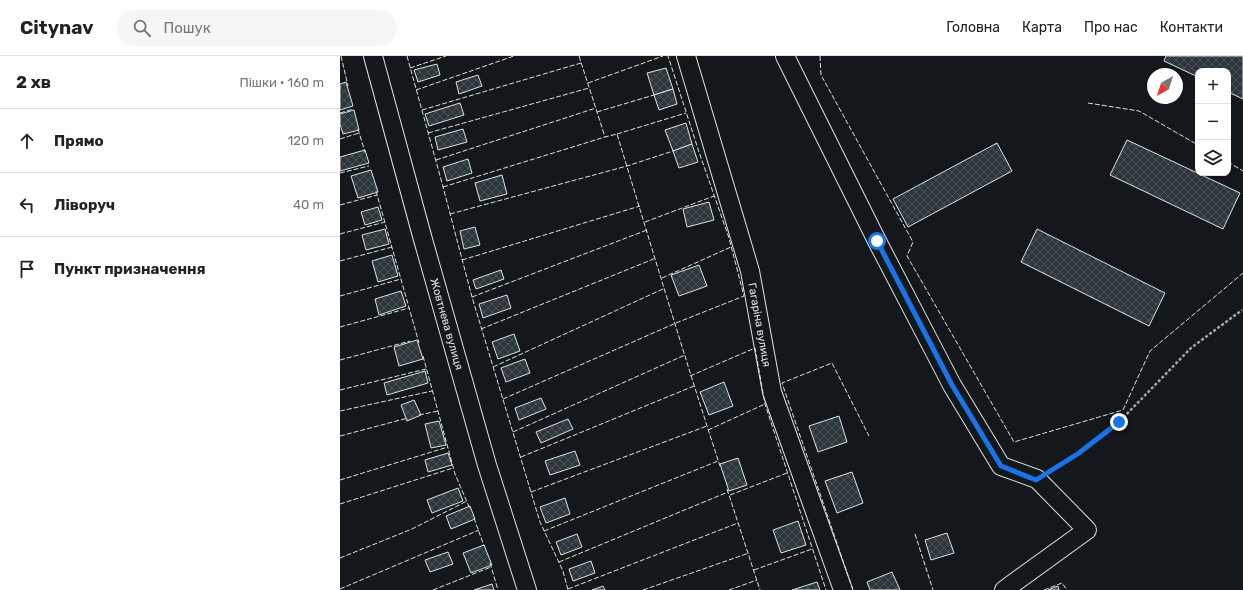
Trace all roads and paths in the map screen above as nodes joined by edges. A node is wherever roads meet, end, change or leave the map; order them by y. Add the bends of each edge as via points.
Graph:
1 (373, 56) edge
2 (686, 56) edge
3 (785, 56) edge
4 (1242, 310) edge
5 (1036, 480) junction
6 (526, 590) edge
7 (843, 590) edge
8 (1004, 590) edge

1 - 6 street, Жовтнева вулиця via 483,450
2 - 7 street, Гагаріна вулиця via 750,271 772,392
3 - 5 street via 952,385 992,453 1001,466
4 - 5 path via 1191,348 1119,422 1079,453
5 - 8 street via 1087,530

